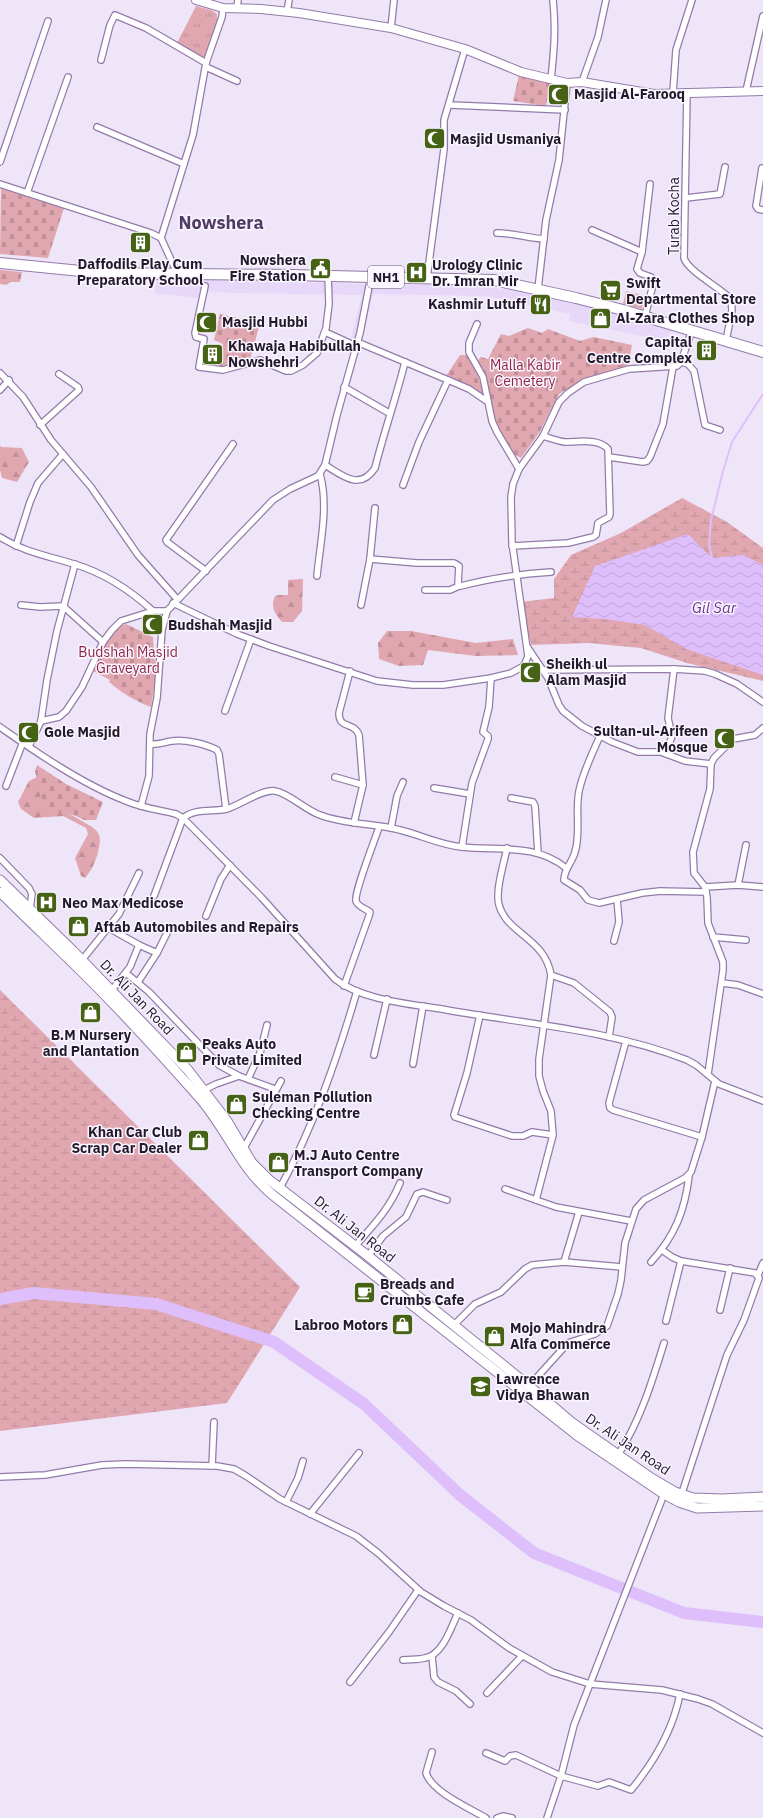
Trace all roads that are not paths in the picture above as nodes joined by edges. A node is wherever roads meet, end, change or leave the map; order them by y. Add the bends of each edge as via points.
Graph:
1 (196, 0) edge
2 (289, 0) edge
3 (394, 0) edge
4 (553, 0) edge
5 (606, 0) edge
6 (692, 0) edge
7 (238, 4) edge
8 (223, 8) junction
9 (287, 12) junction
10 (763, 16) edge
11 (48, 21) dead end
12 (391, 28) junction
13 (465, 49) junction
14 (101, 60) dead end
15 (206, 65) junction
16 (68, 77) dead end
17 (551, 80) junction
18 (237, 81) dead end
19 (582, 82) junction
20 (567, 83) junction
21 (746, 90) junction
22 (763, 91) edge
23 (673, 92) junction
24 (687, 92) junction
25 (450, 105) junction
26 (565, 110) junction
27 (97, 127) dead end
28 (0, 162) edge
29 (184, 164) junction
30 (726, 167) dead end
31 (762, 168) dead end
32 (0, 184) edge
33 (650, 184) dead end
34 (27, 194) junction
35 (686, 198) junction
36 (763, 210) edge
37 (592, 230) dead end
38 (497, 233) dead end
39 (161, 238) junction
40 (544, 239) junction
41 (642, 252) junction
42 (0, 263) edge
43 (177, 272) junction
44 (328, 275) junction
45 (371, 276) junction
46 (427, 278) junction
47 (205, 286) dead end
48 (538, 289) junction
49 (645, 316) junction
50 (477, 324) dead end
51 (692, 330) junction
52 (325, 332) junction
53 (726, 341) junction
54 (357, 344) junction
55 (762, 350) edge
56 (405, 362) junction
57 (681, 362) junction
58 (673, 367) junction
59 (0, 373) edge
60 (59, 374) dead end
61 (9, 380) junction
62 (448, 380) junction
63 (344, 387) junction
64 (0, 390) edge
65 (488, 402) junction
66 (389, 413) junction
67 (40, 425) junction
68 (720, 430) dead end
69 (543, 436) junction
70 (233, 444) dead end
71 (63, 454) junction
72 (609, 457) junction
73 (325, 465) junction
74 (518, 469) junction
75 (320, 474) junction
76 (403, 485) dead end
77 (375, 508) dead end
78 (0, 537) edge
79 (16, 546) junction
80 (512, 546) junction
81 (370, 559) junction
82 (76, 564) junction
83 (206, 571) junction
84 (551, 572) dead end
85 (516, 574) junction
86 (317, 576) dead end
87 (459, 586) junction
88 (425, 590) dead end
89 (175, 601) junction
90 (21, 605) dead end
91 (361, 605) dead end
92 (63, 606) junction
93 (153, 611) junction
94 (167, 611) junction
95 (251, 639) junction
96 (104, 642) junction
97 (528, 648) junction
98 (674, 669) junction
99 (543, 670) junction
100 (350, 671) junction
101 (491, 678) junction
102 (763, 702) edge
103 (225, 711) dead end
104 (41, 721) junction
105 (0, 727) edge
106 (763, 728) edge
107 (0, 732) edge
108 (9, 733) junction
109 (600, 736) junction
110 (23, 742) junction
111 (150, 744) junction
112 (30, 746) junction
113 (666, 754) junction
114 (711, 764) junction
115 (335, 777) dead end
116 (403, 782) dead end
117 (363, 785) junction
118 (6, 786) dead end
119 (434, 788) dead end
120 (470, 794) junction
121 (511, 798) dead end
122 (141, 806) junction
123 (226, 809) junction
124 (183, 818) junction
125 (354, 823) junction
126 (379, 827) junction
127 (391, 828) junction
128 (746, 845) dead end
129 (462, 847) junction
130 (507, 848) junction
131 (538, 853) junction
132 (0, 858) edge
133 (230, 865) junction
134 (566, 868) junction
135 (139, 873) dead end
136 (0, 880) edge
137 (738, 886) junction
138 (763, 887) edge
139 (705, 890) junction
140 (0, 892) edge
141 (154, 896) dead end
142 (617, 899) junction
143 (30, 909) junction
144 (206, 916) dead end
145 (109, 928) junction
146 (168, 931) dead end
147 (713, 937) junction
148 (746, 940) dead end
149 (614, 941) dead end
150 (139, 945) junction
151 (157, 952) junction
152 (82, 960) junction
153 (126, 973) junction
154 (551, 975) junction
155 (138, 982) junction
156 (722, 983) junction
157 (344, 986) junction
158 (111, 991) junction
159 (357, 991) junction
160 (763, 994) edge
161 (387, 999) junction
162 (423, 1006) junction
163 (480, 1016) junction
164 (267, 1025) dead end
165 (543, 1025) junction
166 (609, 1038) junction
167 (626, 1041) junction
168 (374, 1055) dead end
169 (413, 1064) dead end
170 (708, 1074) junction
171 (239, 1076) junction
172 (248, 1079) junction
173 (281, 1081) dead end
174 (714, 1081) junction
175 (276, 1089) junction
176 (204, 1090) junction
177 (763, 1101) edge
178 (553, 1134) junction
179 (702, 1137) junction
180 (244, 1148) junction
181 (689, 1176) junction
182 (400, 1182) dead end
183 (280, 1188) junction
184 (505, 1189) dead end
185 (447, 1200) dead end
186 (536, 1200) junction
187 (579, 1212) junction
188 (631, 1221) junction
189 (355, 1246) junction
190 (662, 1250) junction
191 (368, 1256) junction
192 (681, 1261) junction
193 (564, 1262) junction
194 (651, 1262) dead end
195 (763, 1263) edge
196 (622, 1267) junction
197 (730, 1268) junction
198 (758, 1275) junction
199 (720, 1310) dead end
200 (666, 1321) dead end
201 (451, 1329) junction
202 (664, 1343) dead end
203 (529, 1386) junction
204 (214, 1422) dead end
205 (360, 1453) dead end
206 (618, 1455) junction
207 (303, 1461) dead end
208 (212, 1466) junction
209 (0, 1478) edge
210 (664, 1494) junction
211 (763, 1497) edge
212 (681, 1498) junction
213 (286, 1502) junction
214 (763, 1506) edge
215 (310, 1514) junction
216 (418, 1590) junction
217 (458, 1613) junction
218 (432, 1656) junction
219 (522, 1656) junction
220 (403, 1660) dead end
221 (350, 1682) dead end
222 (590, 1684) junction
223 (487, 1693) dead end
224 (680, 1694) junction
225 (470, 1704) dead end
226 (763, 1733) edge
227 (432, 1752) dead end
228 (486, 1753) dead end
229 (561, 1776) junction
230 (486, 1818) edge
231 (497, 1818) edge
232 (512, 1818) edge
233 (547, 1818) edge

1 - 8 street
2 - 9 street
3 - 12 street
4 - 17 street via 556,40
5 - 19 street via 598,37
6 - 23 street via 676,50
7 - 8 street
7 - 9 street
8 - 15 street
9 - 12 street
10 - 21 street
11 - 28 street
12 - 13 street
13 - 17 street via 521,72
13 - 25 street
14 - 15 street via 115,15 146,28
15 - 18 street
15 - 29 street
16 - 34 street
17 - 20 street
19 - 20 street
19 - 23 street via 654,94
20 - 26 street
21 - 22 street
21 - 24 street
23 - 24 street
24 - 35 street, Turab Kocha
25 - 26 street
25 - 46 street via 444,120 444,149
26 - 40 street via 559,160
27 - 29 street
29 - 39 street
30 - 35 street via 720,194
31 - 36 street via 756,206
32 - 34 street
33 - 41 street
34 - 39 street
35 - 53 street, Turab Kocha via 684,258 689,267 731,299 732,310
37 - 41 street
38 - 40 street via 513,233
39 - 43 street
40 - 48 street
41 - 49 street via 638,272 651,277 654,281
42 - 43 highway, NH1 via 83,272
43 - 44 highway, NH1 via 206,276
44 - 45 highway, NH1
44 - 52 street via 329,304
45 - 46 highway, NH1
45 - 54 street
46 - 48 highway, NH1 via 494,280
47 - 52 street via 195,333 196,338 204,339 200,367 223,370 260,360 291,371 312,359
48 - 49 highway, NH1
49 - 51 highway, NH1
50 - 65 street via 469,343 469,352 483,377
51 - 53 highway, NH1
51 - 57 street
52 - 54 street
53 - 55 highway, NH1
54 - 56 street
54 - 63 street
56 - 62 street
56 - 66 street
57 - 58 street
57 - 68 street via 688,364 694,371 705,425
58 - 69 street via 629,369 584,382 559,402
58 - 72 street via 662,424 650,457 643,462
59 - 61 street
60 - 67 street via 79,390
61 - 64 street
61 - 67 street
62 - 65 street via 469,389
62 - 76 street via 419,442
63 - 66 street
63 - 73 street
65 - 74 street via 492,421
66 - 73 street via 372,474 363,479 350,480
67 - 71 street
69 - 72 street via 564,442 601,445 608,449
69 - 74 street
70 - 83 street via 166,540
71 - 79 street via 36,488
71 - 89 street via 91,487 138,555
72 - 80 street via 610,514 598,523 596,535 568,543
73 - 75 street
74 - 80 street via 511,497
75 - 83 street via 273,500
75 - 86 street via 324,512
77 - 81 street
78 - 79 street
79 - 82 street
80 - 85 street
81 - 87 street via 454,563 459,566
81 - 91 street
82 - 92 street
82 - 93 street via 122,587
83 - 89 street
84 - 85 street
85 - 87 street
85 - 97 street
87 - 88 street via 450,590
89 - 94 street
89 - 95 street
90 - 92 street
92 - 96 street
92 - 104 street
93 - 94 street
93 - 96 street via 121,621
94 - 111 street via 162,630
95 - 100 street
95 - 103 street
96 - 104 street via 82,687 66,711 59,716
97 - 99 street
97 - 101 street via 524,666 511,674
98 - 99 street
98 - 102 street via 715,674 737,684
98 - 113 street via 668,718 672,736
99 - 109 street via 563,711
100 - 101 street via 377,681 413,685 443,685
100 - 117 street via 339,720 358,731
101 - 120 street via 489,707 483,732 488,739
104 - 112 street
105 - 108 street
106 - 114 street via 755,735 733,739
107 - 108 street
108 - 110 street
109 - 113 street via 638,752
109 - 134 street via 579,792 576,844 572,859
110 - 112 street
110 - 118 street
111 - 122 street via 149,776
111 - 123 street via 181,741 217,750
112 - 122 street via 73,774 127,802
113 - 114 street via 685,761
114 - 139 street via 710,789 692,852 694,873
115 - 117 street
116 - 127 street via 397,796
117 - 125 street
119 - 120 street
120 - 129 street
121 - 131 street via 533,802 535,806
122 - 124 street
123 - 124 street via 194,812
123 - 125 street via 269,791 275,791 319,815
124 - 133 street
124 - 141 street
125 - 126 street
126 - 127 street
126 - 157 street via 356,900 370,916
127 - 129 street
128 - 137 street
129 - 130 street
130 - 131 street
130 - 154 street via 498,896 499,905 509,921 542,952
131 - 134 street via 556,859
132 - 143 street via 29,888 32,894
133 - 144 street via 221,879
133 - 157 street
134 - 142 street via 564,880 580,890 588,900 599,903
135 - 145 street via 125,903
136 - 143 main road, Dr. Ali Jan Road
137 - 138 street
137 - 139 street
139 - 142 street via 660,891 632,894
139 - 147 street via 708,923
140 - 201 main road, Dr. Ali Jan Road via 103,993 198,1096 245,1167 261,1185
142 - 149 street via 618,922
143 - 152 main road, Dr. Ali Jan Road
145 - 150 street
145 - 152 street
146 - 151 street
147 - 148 street
147 - 156 street via 723,962
150 - 151 street
150 - 153 street
151 - 155 street
152 - 158 main road, Dr. Ali Jan Road
153 - 155 street
153 - 158 street
154 - 165 street
154 - 166 street via 574,983 610,1012 612,1017
155 - 171 street via 214,1061
156 - 160 street via 738,985
156 - 170 street
157 - 159 street
158 - 176 main road, Dr. Ali Jan Road via 188,1070
159 - 161 street
159 - 183 street via 317,1110
161 - 162 street
161 - 168 street
162 - 163 street
162 - 169 street
163 - 165 street
163 - 178 street via 455,1117 512,1136 523,1136 532,1132
164 - 172 street via 260,1053
165 - 166 street
165 - 178 street via 539,1076 551,1111
166 - 167 street
167 - 170 street via 687,1060
167 - 179 street via 609,1103 610,1108
170 - 174 street
171 - 172 street
171 - 176 street
172 - 175 street
173 - 175 street
174 - 177 street
174 - 179 street
175 - 180 street
176 - 180 main road, Dr. Ali Jan Road
178 - 186 street
179 - 181 street
180 - 183 main road, Dr. Ali Jan Road via 260,1172
181 - 188 street via 644,1200 636,1209
181 - 190 street via 680,1217
182 - 189 street via 395,1196 383,1214
183 - 189 main road, Dr. Ali Jan Road
184 - 186 street
185 - 191 street via 423,1192 417,1194 406,1216 383,1236
186 - 187 street
187 - 188 street
187 - 193 street
188 - 196 street
189 - 191 main road, Dr. Ali Jan Road
190 - 192 street
190 - 194 street
191 - 201 main road, Dr. Ali Jan Road
192 - 197 street
192 - 200 street
193 - 196 street
193 - 201 street via 537,1264 525,1269 501,1292 475,1304
195 - 198 street
196 - 203 street via 618,1294 607,1326 595,1334 568,1343
197 - 198 street
197 - 199 street
198 - 212 street via 759,1281 754,1296 725,1361
201 - 203 main road, Dr. Ali Jan Road
201 - 210 main road, Dr. Ali Jan Road via 578,1436
202 - 206 street via 641,1413
203 - 206 main road, Dr. Ali Jan Road via 571,1422
204 - 208 street
205 - 215 street
206 - 212 main road, Dr. Ali Jan Road
207 - 213 street
208 - 209 street via 110,1464 44,1475
208 - 213 street via 234,1469
210 - 212 main road, Dr. Ali Jan Road
210 - 222 street
211 - 212 main road, Dr. Ali Jan Road
212 - 214 main road, Dr. Ali Jan Road via 697,1508
213 - 215 street
215 - 216 street via 361,1540
216 - 217 street
216 - 221 street
217 - 218 street via 442,1644
217 - 219 street
218 - 220 street
218 - 225 street via 434,1677
219 - 222 street via 552,1672
219 - 223 street
222 - 224 street
222 - 229 street via 574,1725
224 - 226 street via 712,1704
224 - 229 street via 675,1715 665,1738 655,1757 631,1790 609,1782 598,1786
227 - 230 street via 426,1773 431,1782 458,1803
228 - 229 street via 505,1761 516,1755
229 - 233 street
231 - 232 street

